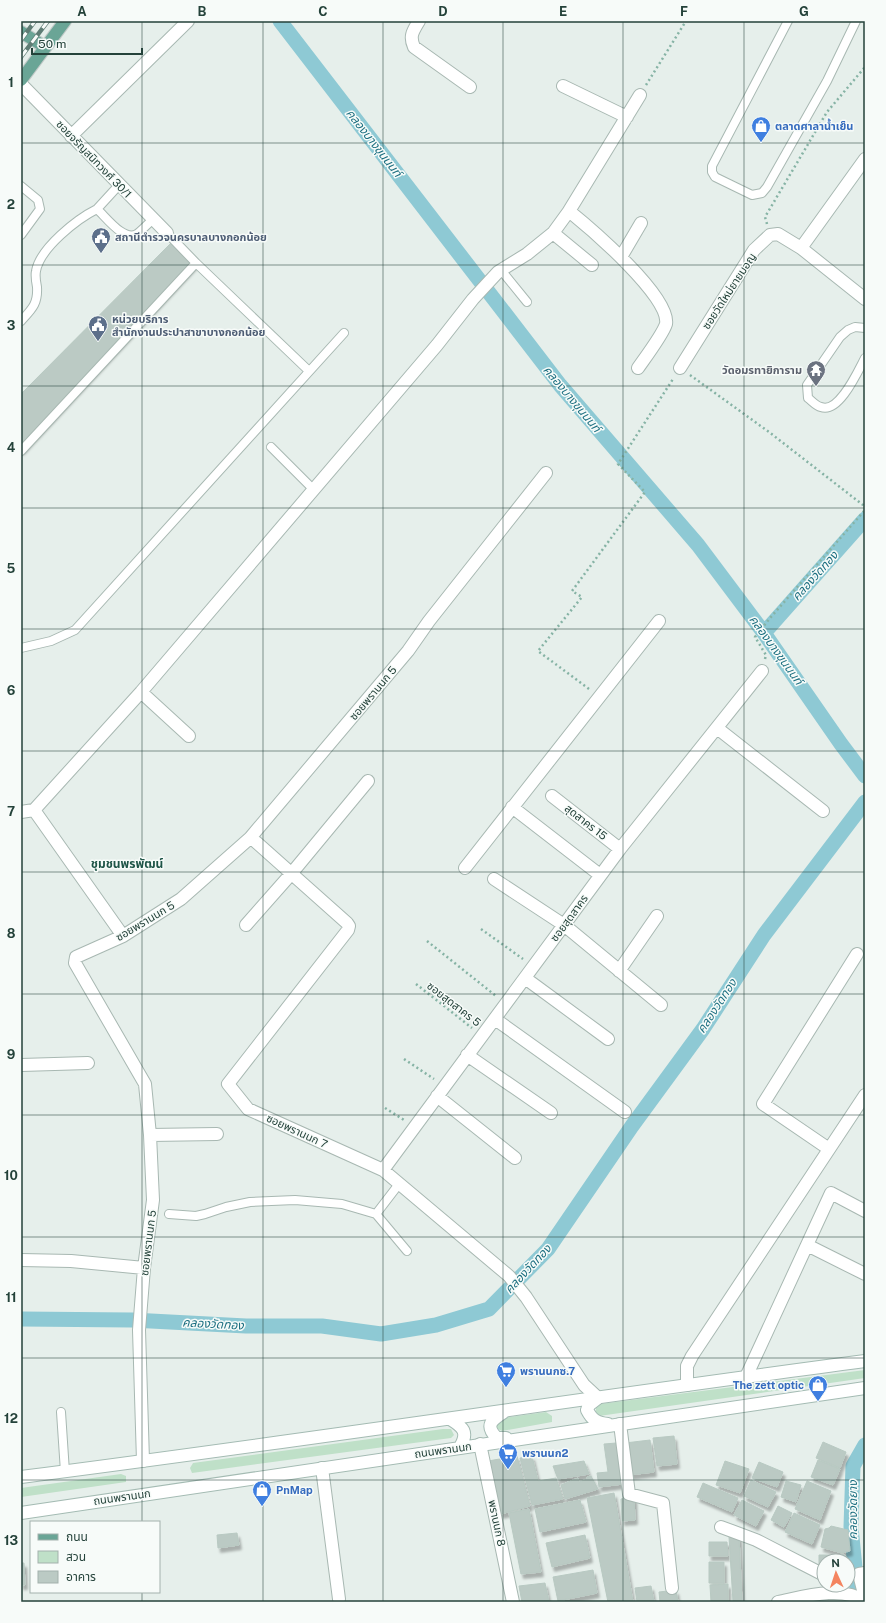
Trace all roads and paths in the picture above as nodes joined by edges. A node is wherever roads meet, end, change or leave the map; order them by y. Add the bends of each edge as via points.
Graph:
1 (65, 21) edge
2 (188, 21) edge
3 (419, 21) edge
4 (686, 21) edge
5 (788, 21) edge
6 (856, 21) edge
7 (21, 32) edge
8 (45, 47) junction
9 (865, 67) edge
10 (21, 80) edge
11 (21, 84) edge
12 (470, 86) dead end
13 (563, 86) dead end
14 (640, 95) joint
15 (627, 117) junction
16 (72, 136) junction
17 (865, 159) edge
18 (119, 184) junction
19 (21, 186) edge
20 (97, 209) junction
21 (569, 211) junction
22 (153, 219) junction
23 (641, 223) dead end
24 (167, 233) joint
25 (553, 233) junction
26 (774, 233) junction
27 (21, 235) edge
28 (801, 248) junction
29 (621, 257) junction
30 (196, 264) junction
31 (592, 265) dead end
32 (500, 271) junction
33 (865, 299) edge
34 (527, 302) dead end
35 (21, 321) edge
36 (865, 328) edge
37 (344, 333) dead end
38 (865, 358) edge
39 (638, 368) dead end
40 (680, 368) junction
41 (309, 371) junction
42 (271, 447) dead end
43 (21, 451) edge
44 (546, 473) dead end
45 (314, 490) junction
46 (865, 509) edge
47 (659, 621) dead end
48 (21, 648) edge
49 (762, 671) joint
50 (141, 692) junction
51 (599, 697) junction
52 (717, 728) junction
53 (189, 736) dead end
54 (368, 781) dead end
55 (552, 796) dead end
56 (512, 807) junction
57 (34, 810) junction
58 (823, 811) dead end
59 (21, 812) edge
60 (256, 842) dead end
61 (620, 849) junction
62 (464, 868) dead end
63 (291, 874) junction
64 (600, 875) junction
65 (494, 879) dead end
66 (657, 916) dead end
67 (246, 925) dead end
68 (564, 925) junction
69 (481, 929) dead end
70 (123, 936) junction
71 (427, 941) dead end
72 (858, 954) dead end
73 (533, 967) junction
74 (619, 971) junction
75 (524, 978) junction
76 (416, 984) dead end
77 (505, 1004) junction
78 (661, 1005) dead end
79 (495, 1019) junction
80 (482, 1036) junction
81 (608, 1039) dead end
82 (467, 1055) junction
83 (404, 1059) dead end
84 (88, 1063) dead end
85 (21, 1065) edge
86 (451, 1084) junction
87 (865, 1095) edge
88 (437, 1096) junction
89 (385, 1108) dead end
90 (625, 1112) dead end
91 (551, 1113) dead end
92 (415, 1127) junction
93 (217, 1134) dead end
94 (150, 1135) junction
95 (829, 1149) junction
96 (515, 1158) dead end
97 (383, 1170) junction
98 (399, 1184) junction
99 (865, 1211) edge
100 (169, 1214) dead end
101 (376, 1214) junction
102 (807, 1245) junction
103 (407, 1251) dead end
104 (21, 1260) edge
105 (144, 1268) junction
106 (865, 1274) edge
107 (865, 1361) edge
108 (746, 1377) junction
109 (687, 1384) junction
110 (865, 1388) edge
111 (598, 1398) junction
112 (505, 1411) junction
113 (61, 1412) dead end
114 (450, 1419) junction
115 (617, 1424) junction
116 (515, 1439) junction
117 (480, 1444) junction
118 (460, 1447) junction
119 (143, 1462) junction
120 (322, 1468) junction
121 (65, 1472) junction
122 (21, 1477) edge
123 (21, 1513) edge
124 (721, 1527) dead end
125 (816, 1571) edge
126 (865, 1573) edge
127 (672, 1588) dead end
128 (853, 1593) edge
129 (862, 1598) edge
130 (339, 1599) dead end
131 (513, 1602) edge
132 (778, 1602) edge

1 - 8 main road
2 - 16 street
3 - 12 street via 413,30 411,40 414,47
4 - 14 path
5 - 6 lane via 712,166 715,177 752,195 762,193 767,187 828,81
7 - 8 main road
8 - 10 main road
9 - 26 path via 827,112 765,217
11 - 16 street, ซอยจรัญสนิทวงศ์ 30/1
13 - 15 street
14 - 15 street
15 - 21 street
16 - 18 street, ซอยจรัญสนิทวงศ์ 30/1
17 - 28 street
18 - 20 lane
18 - 22 street, ซอยจรัญสนิทวงศ์ 30/1
19 - 27 lane via 38,200 40,209
20 - 22 lane via 123,234 129,236 136,234
20 - 35 lane via 82,216 62,234 39,261 36,273 37,301
21 - 25 street
21 - 29 street
22 - 24 street, ซอยจรัญสนิทวงศ์ 30/1
23 - 29 street
24 - 30 lane
25 - 31 street
25 - 32 street
26 - 28 street
26 - 40 street, ซอยวัดใหม่ยายมอญ via 754,250
28 - 33 street
29 - 39 street via 661,304 666,316 666,325
30 - 41 lane
30 - 43 lane
32 - 34 lane
32 - 45 street via 473,299
36 - 38 lane via 855,327 840,337 807,384 808,398 821,408 839,402
37 - 41 lane
40 - 46 path via 769,432
40 - 51 path via 618,464 645,492 572,591 582,597 538,651
41 - 48 lane via 75,630 51,642
42 - 45 lane
44 - 70 street, ซอยพรานนก 5 via 408,651 250,838 181,899
45 - 50 street
46 - 49 path via 755,637 766,655
47 - 51 street
49 - 52 street, ซอยสุดสาคร
50 - 53 street
50 - 57 street
51 - 56 street
52 - 58 street
52 - 61 street, ซอยสุดสาคร
54 - 63 street
55 - 61 street, สุดสาคร 15
56 - 62 street
56 - 64 street
57 - 59 street
57 - 70 street
60 - 63 street, ซอยพรานนก 7
61 - 64 street, ซอยสุดสาคร
63 - 67 street
63 - 97 street, ซอยพรานนก 7 via 347,923 348,930 228,1084 248,1109
64 - 68 street, ซอยสุดสาคร
65 - 68 street
66 - 74 street
68 - 73 street, ซอยสุดสาคร
68 - 74 street
69 - 73 path
70 - 94 street, ซอยพรานนก 5 via 81,954 76,957 75,963 145,1084
71 - 77 path
72 - 95 street via 763,1104
73 - 75 street, ซอยสุดสาคร
74 - 78 street
75 - 77 street, ซอยสุดสาคร
75 - 81 street
76 - 80 path, ซอยสุดสาคร 5
77 - 79 street, ซอยสุดสาคร
79 - 80 street, ซอยสุดสาคร
79 - 90 street
80 - 82 street, ซอยสุดสาคร
82 - 86 street, ซอยสุดสาคร
82 - 91 street
83 - 86 path
84 - 85 street
86 - 88 street, ซอยสุดสาคร
87 - 95 street
88 - 92 street, ซอยสุดสาคร
88 - 96 street
89 - 92 path
92 - 97 street, ซอยสุดสาคร
93 - 94 street
94 - 105 street, ซอยพรานนก 5 via 153,1200
95 - 109 street via 692,1356 687,1366
97 - 98 street, ซอยพรานนก 7
98 - 101 lane
98 - 111 street, ซอยพรานนก 7 via 510,1276 584,1386
99 - 102 street via 831,1193
100 - 101 lane via 196,1216 250,1202 295,1200 342,1204
101 - 103 lane
102 - 106 street
102 - 108 street
104 - 105 street via 71,1261
105 - 119 street, ซอยพรานนก 5 via 139,1330
107 - 108 street
108 - 109 street
109 - 111 street
110 - 115 street, ถนนพรานนก
111 - 112 street
111 - 115 street via 587,1410 591,1417 598,1423
112 - 114 street
112 - 116 street via 492,1420 491,1432 497,1438
113 - 121 lane
114 - 118 street via 465,1432
114 - 119 street
115 - 116 street, ถนนพรานนก
115 - 127 street via 629,1494 663,1503
116 - 117 street, ถนนพรานนก
117 - 118 street, ถนนพรานนก
117 - 131 street, พรานนก 8
118 - 120 street, ถนนพรานนก
119 - 121 street
120 - 123 street, ถนนพรานนก
120 - 130 street
121 - 122 street
124 - 125 street via 756,1540
126 - 129 street via 859,1574
128 - 129 street
129 - 132 street via 826,1593

